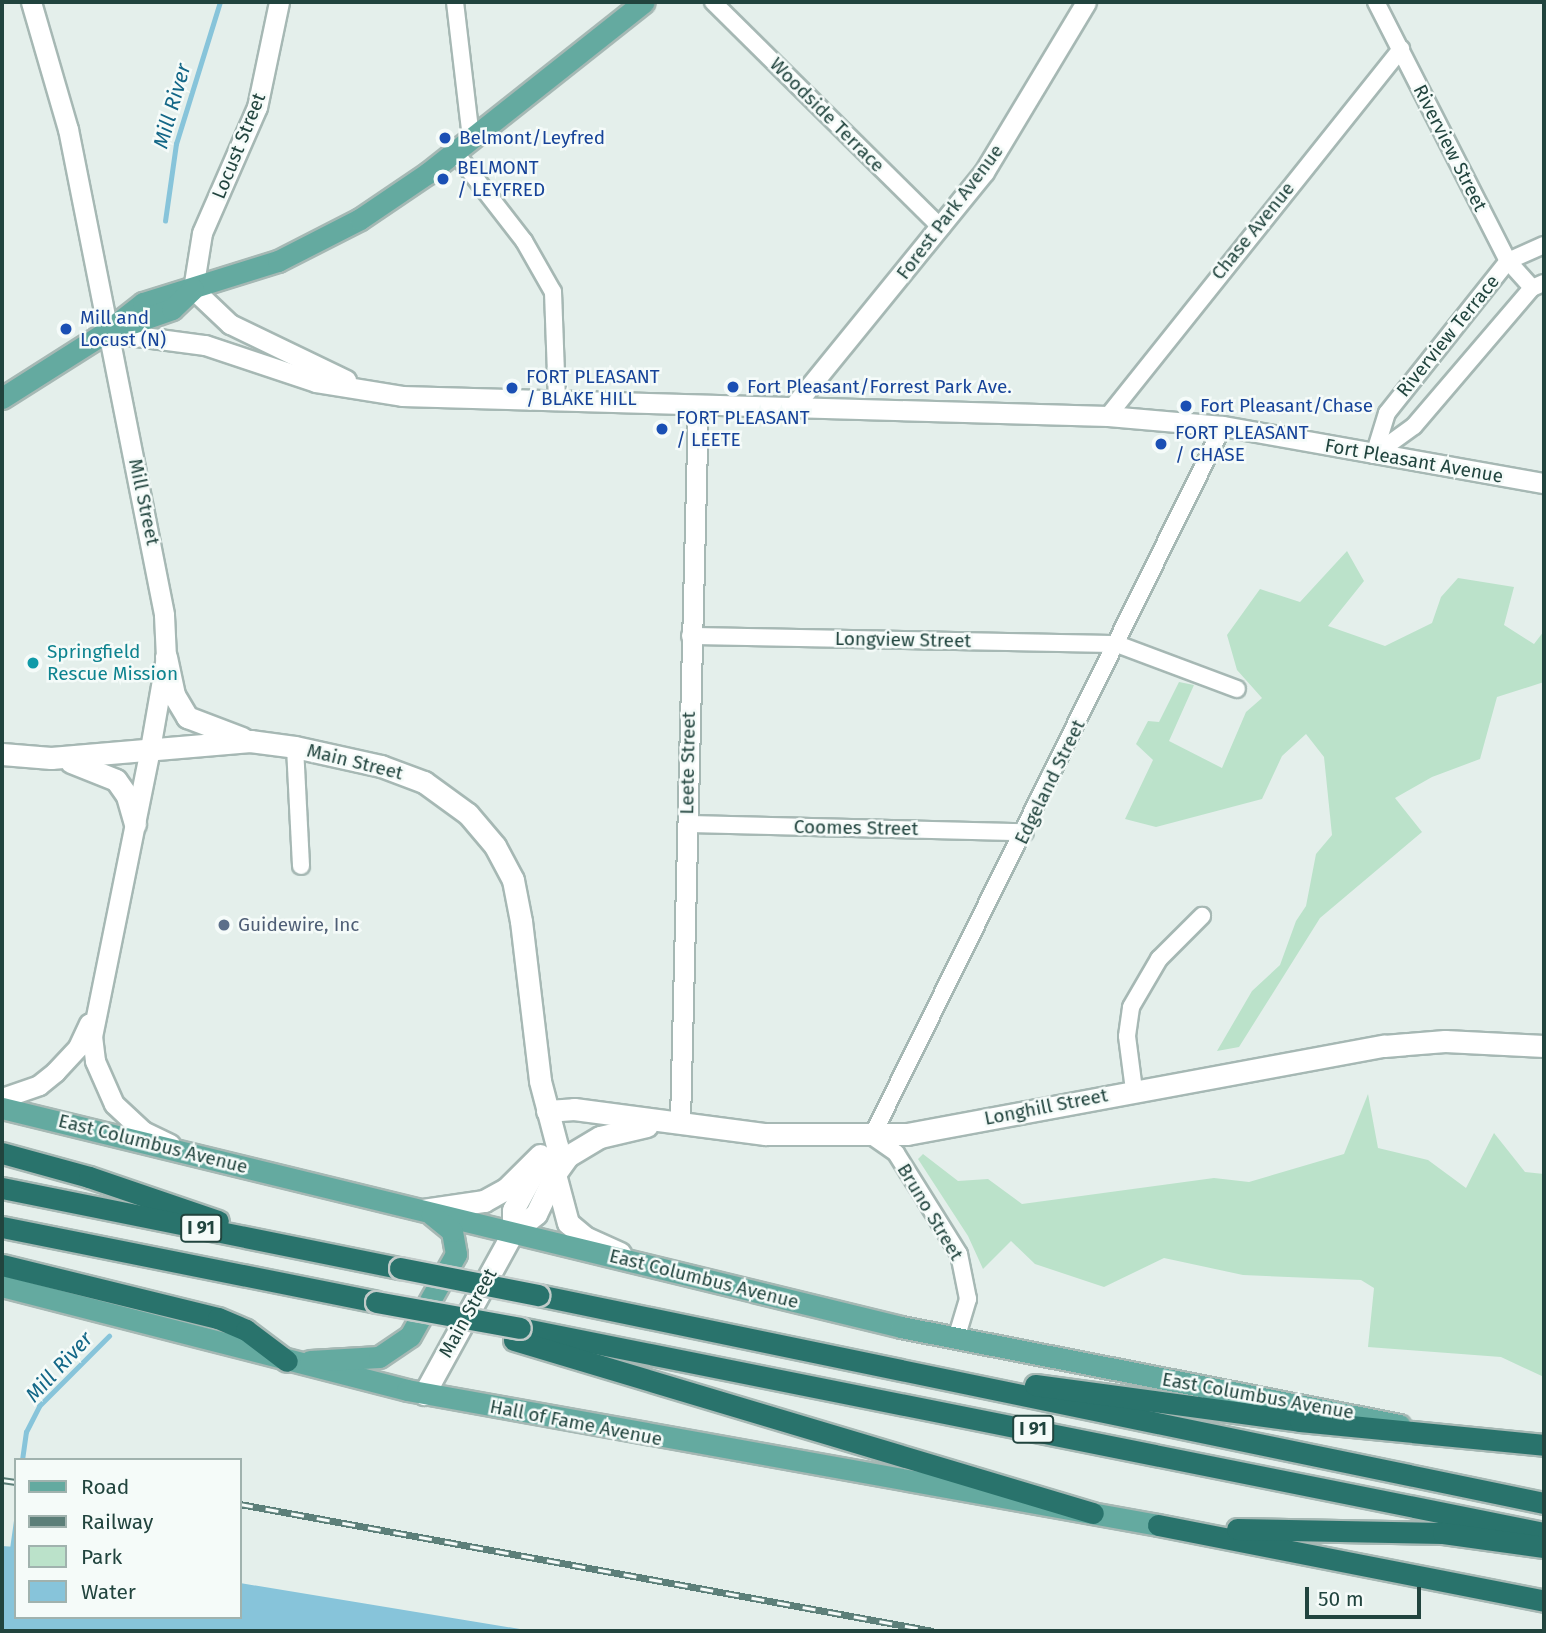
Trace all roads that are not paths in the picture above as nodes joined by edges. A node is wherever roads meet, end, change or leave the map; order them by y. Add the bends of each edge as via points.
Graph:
1 (31, 2) edge
2 (279, 2) edge
3 (455, 2) edge
4 (644, 2) edge
5 (713, 2) edge
6 (1086, 2) edge
7 (1376, 2) edge
8 (1401, 49) junction
9 (463, 145) junction
10 (942, 228) junction
11 (1544, 245) edge
12 (1508, 261) junction
13 (1538, 286) edge
14 (193, 289) junction
15 (106, 332) junction
16 (363, 388) junction
17 (2, 398) edge
18 (557, 402) junction
19 (698, 405) junction
20 (793, 407) junction
21 (1108, 416) junction
22 (1223, 426) junction
23 (1374, 455) junction
24 (1544, 483) edge
25 (690, 636) junction
26 (1117, 644) junction
27 (166, 657) junction
28 (1237, 689) dead end
29 (250, 741) junction
30 (295, 747) junction
31 (150, 749) junction
32 (2, 754) edge
33 (51, 758) junction
34 (135, 824) junction
35 (688, 824) junction
36 (1025, 832) junction
37 (301, 866) dead end
38 (1202, 916) dead end
39 (96, 1006) junction
40 (1544, 1046) edge
41 (1134, 1090) junction
42 (2, 1098) edge
43 (2, 1108) edge
44 (547, 1111) junction
45 (680, 1121) junction
46 (872, 1136) junction
47 (180, 1149) junction
48 (2, 1153) edge
49 (540, 1155) junction
50 (555, 1174) junction
51 (2, 1188) edge
52 (423, 1210) junction
53 (2, 1227) edge
54 (513, 1232) junction
55 (285, 1245) junction
56 (642, 1264) junction
57 (2, 1265) edge
58 (2, 1286) edge
59 (517, 1334) junction
60 (956, 1339) junction
61 (286, 1361) junction
62 (870, 1362) junction
63 (424, 1394) junction
64 (1411, 1428) junction
65 (1461, 1436) junction
66 (1544, 1445) edge
67 (1544, 1458) edge
68 (1544, 1503) edge
69 (1093, 1513) junction
70 (1158, 1525) junction
71 (1544, 1534) edge
72 (1544, 1547) edge
73 (1544, 1601) edge

1 - 15 street, Mill Street via 68,129
2 - 14 street, Locust Street via 257,107 202,233
3 - 9 street
4 - 9 main road
5 - 10 street, Woodside Terrace
6 - 10 street, Forest Park Avenue via 1022,114
7 - 8 street, Riverview Street
8 - 12 street, Riverview Street
8 - 21 street, Chase Avenue
9 - 14 main road via 360,219 316,244
9 - 18 street via 552,292
10 - 20 street, Forest Park Avenue
11 - 12 street, Riverview Terrace
12 - 13 street, Riverview Street
12 - 23 street, Riverview Terrace via 1387,413
13 - 23 street, Riverview Terrace via 1415,426
14 - 15 main road via 172,309
14 - 16 street, Fort Pleasant Avenue via 230,324
15 - 16 street, Fort Pleasant Avenue via 205,345 316,382
15 - 17 main road
15 - 27 street, Mill Street via 154,550
16 - 18 street, Fort Pleasant Avenue via 414,397
18 - 19 street, Fort Pleasant Avenue
19 - 20 street, Fort Pleasant Avenue
19 - 25 street, Leete Street
20 - 21 street, Fort Pleasant Avenue
21 - 22 street, Fort Pleasant Avenue
22 - 23 street, Fort Pleasant Avenue
22 - 26 street, Edgeland Street
23 - 24 street, Fort Pleasant Avenue
25 - 26 street, Longview Street
25 - 35 street, Leete Street
26 - 28 street, Longview Street
26 - 36 street, Edgeland Street
27 - 29 main road via 174,695 187,717
27 - 31 street, Mill Street
29 - 30 main road, Main Street
29 - 31 main road, Main Street
30 - 37 street
30 - 44 main road, Main Street via 359,760 424,782 468,814 495,846 513,880
31 - 33 main road, Main Street
31 - 34 street, Mill Street
32 - 33 main road, Main Street
33 - 34 main road via 112,777 127,796
34 - 39 street, Mill Street
35 - 36 street, Coomes Street
35 - 45 street, Leete Street
36 - 46 street, Edgeland Street
38 - 41 street via 1159,959 1131,1007 1127,1046
39 - 42 street, Mill Street via 78,1047 55,1072 39,1085
39 - 47 street, Mill Street via 95,1061 114,1104 143,1131
40 - 41 main road, Longhill Street via 1444,1041 1384,1046
41 - 46 main road, Longhill Street via 926,1131
43 - 47 main road, East Columbus Avenue
44 - 45 main road, Longhill Street via 574,1109
44 - 49 main road, Main Street
44 - 50 main road, Main Street via 557,1146
45 - 46 main road, Longhill Street via 765,1134
45 - 50 main road via 618,1129 568,1156
46 - 60 street, Bruno Street via 896,1153 959,1254 968,1299
47 - 52 main road, East Columbus Avenue
48 - 55 highway via 125,1188
49 - 52 main road via 506,1189 484,1200
49 - 54 main road, Main Street via 513,1210
50 - 54 main road, Main Street via 536,1214
50 - 56 main road via 564,1213 576,1232
51 - 55 highway, I 91
52 - 54 main road, East Columbus Avenue
52 - 61 main road via 449,1227 456,1254 411,1336 379,1357
53 - 59 highway, I 91, bridge
54 - 56 main road, East Columbus Avenue
54 - 63 main road, Main Street
55 - 62 highway, I 91, bridge
56 - 60 main road, East Columbus Avenue
57 - 61 highway via 219,1318 246,1330
58 - 61 main road, Hall of Fame Avenue
59 - 69 highway
59 - 71 highway, I 91
60 - 64 main road, East Columbus Avenue via 1337,1409
61 - 63 main road, Hall of Fame Avenue
62 - 64 highway via 1300,1421
62 - 68 highway, I 91
63 - 69 main road, Hall of Fame Avenue
64 - 65 highway
65 - 66 highway
65 - 67 highway
69 - 70 main road, Hall of Fame Avenue
70 - 72 highway via 1443,1533
70 - 73 highway

